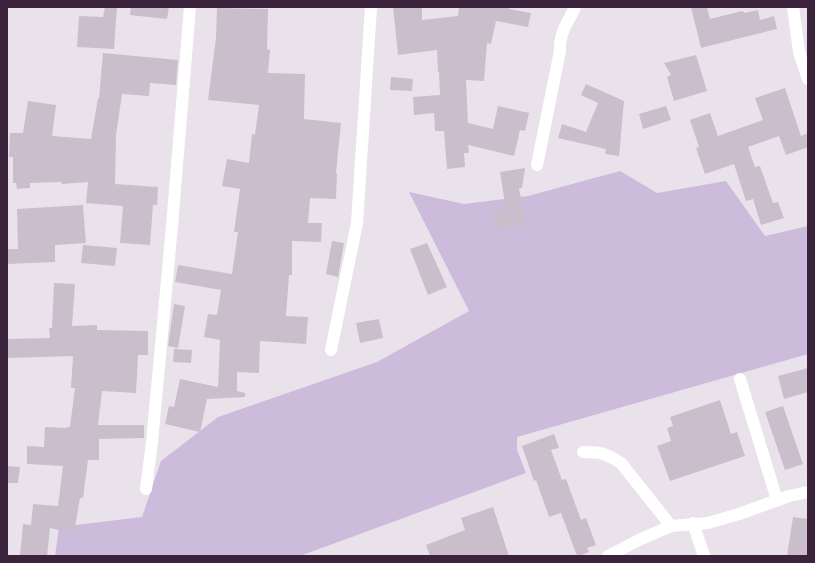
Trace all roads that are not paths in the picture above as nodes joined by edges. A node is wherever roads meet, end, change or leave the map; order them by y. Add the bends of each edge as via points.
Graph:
1 (190, 7) edge
2 (371, 7) edge
3 (575, 7) edge
4 (793, 7) edge
5 (808, 79) edge
6 (537, 165) dead end
7 (331, 350) dead end
8 (740, 379) dead end
9 (583, 452) dead end
10 (146, 489) dead end
11 (808, 492) edge
12 (777, 500) junction
13 (693, 523) junction
14 (671, 526) junction
15 (608, 556) edge
16 (704, 556) edge

1 - 10 street via 168,272
2 - 7 street via 357,223
3 - 6 street via 564,26 560,41
4 - 5 street via 799,52
8 - 12 street
9 - 14 street via 601,452 621,463
11 - 12 street
12 - 13 street via 724,518
13 - 14 street
13 - 16 street
14 - 15 street

